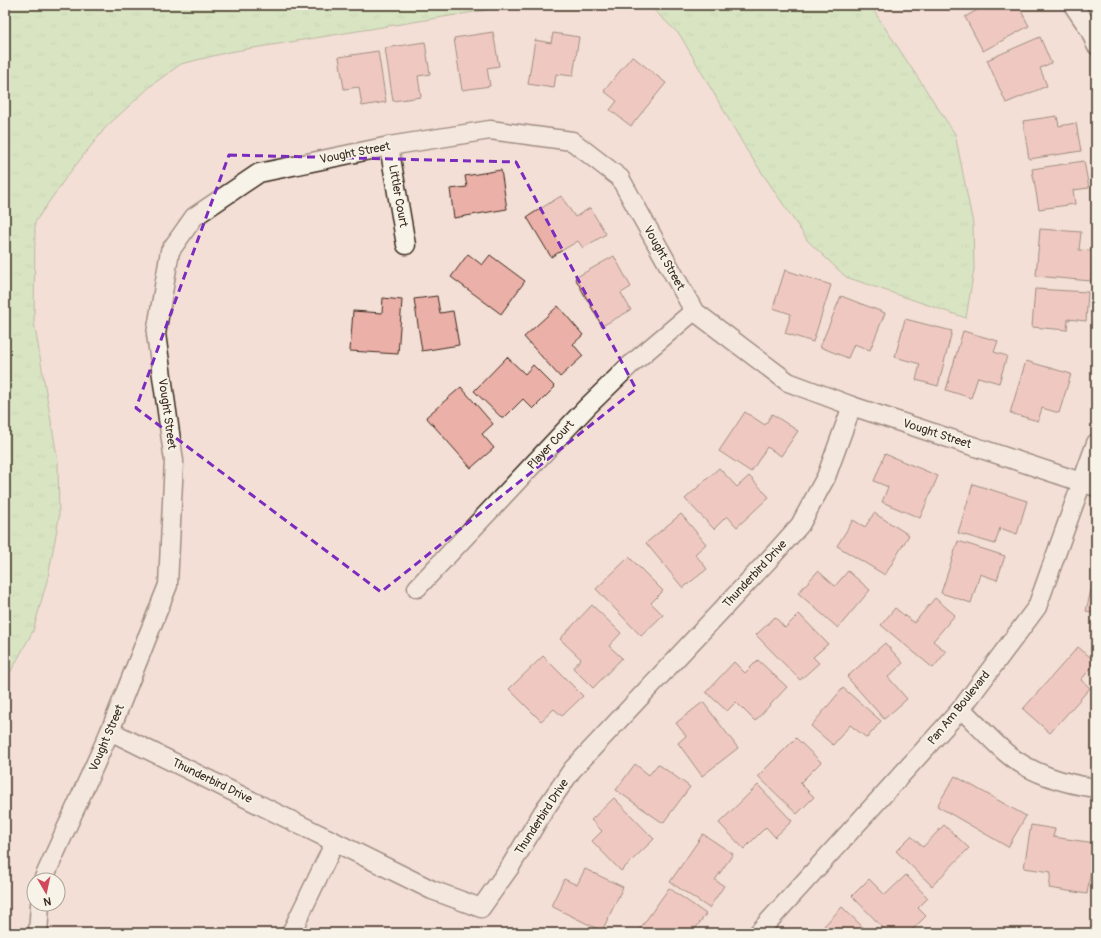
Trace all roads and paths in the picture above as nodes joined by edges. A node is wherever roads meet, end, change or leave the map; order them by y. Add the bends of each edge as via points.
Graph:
1 (1073, 5) edge
2 (1094, 35) edge
3 (389, 146) junction
4 (406, 245) dead end
5 (694, 311) junction
6 (852, 406) junction
7 (1096, 443) edge
8 (1089, 484) edge
9 (417, 588) dead end
10 (961, 709) junction
11 (110, 731) junction
12 (1096, 788) edge
13 (335, 842) junction
14 (47, 872) edge
15 (39, 912) edge
16 (291, 932) edge
17 (38, 933) edge
18 (758, 933) edge

1 - 2 street
3 - 4 street, Littler Court
3 - 5 street, Vought Street via 490,130 572,141 620,178
3 - 11 street, Vought Street via 259,173 194,217 170,251 156,334 174,461 168,585
5 - 6 street, Vought Street via 788,382
5 - 9 street, Player Court via 629,366 587,407
6 - 8 street, Vought Street
6 - 13 street, Thunderbird Drive via 826,477 800,525 572,770 481,908 432,890
7 - 8 street, Pan Am Boulevard
8 - 10 street, Pan Am Boulevard via 1037,607
10 - 12 street via 1006,753 1025,766 1065,782
10 - 18 street, Pan Am Boulevard
11 - 13 street, Thunderbird Drive
11 - 14 street, Vought Street
13 - 16 street
15 - 17 street

